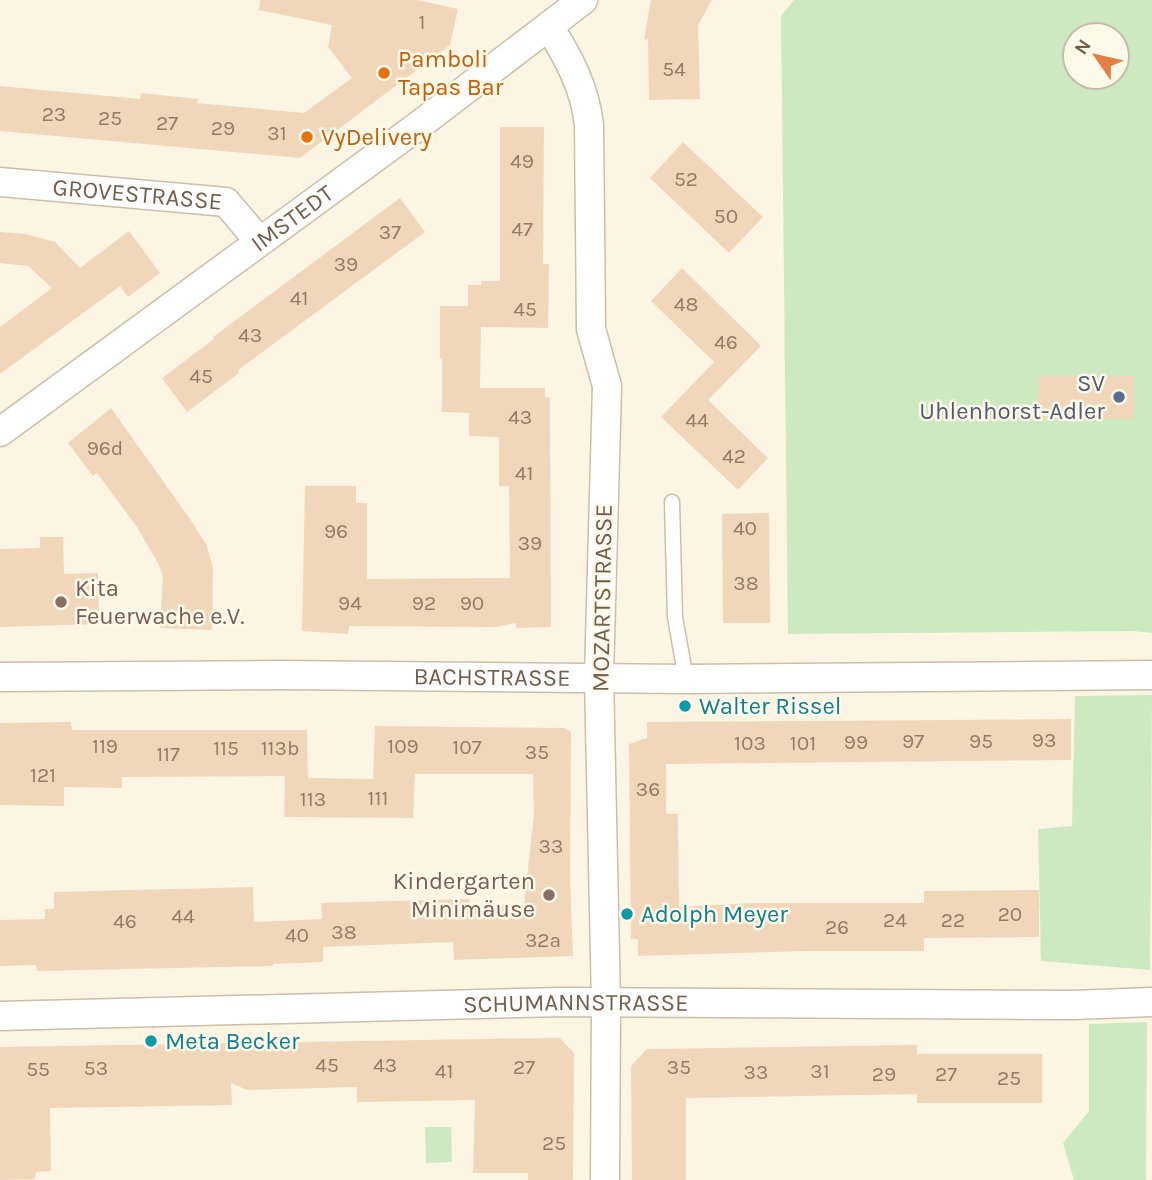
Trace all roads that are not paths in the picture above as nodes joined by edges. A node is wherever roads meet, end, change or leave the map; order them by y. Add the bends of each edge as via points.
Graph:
1 (561, 11) edge
2 (0, 182) edge
3 (259, 241) junction
4 (0, 432) edge
5 (672, 502) dead end
6 (1152, 675) edge
7 (0, 677) edge
8 (599, 677) junction
9 (686, 679) junction
10 (1152, 1002) edge
11 (606, 1003) junction
12 (0, 1016) edge
13 (605, 1180) edge

1 - 3 street, IMSTEDT
1 - 8 street, MOZARTSTRASSE via 569,58 587,102 591,329 607,386
2 - 3 street, GROVESTRASSE via 226,202
3 - 4 street, IMSTEDT
5 - 9 lane via 675,617
6 - 9 street, BACHSTRASSE
7 - 8 street, BACHSTRASSE
8 - 9 street, BACHSTRASSE
8 - 11 street, MOZARTSTRASSE
10 - 11 street, SCHUMANNSTRASSE via 1072,1010
11 - 12 street, SCHUMANNSTRASSE
11 - 13 street, MOZARTSTRASSE

